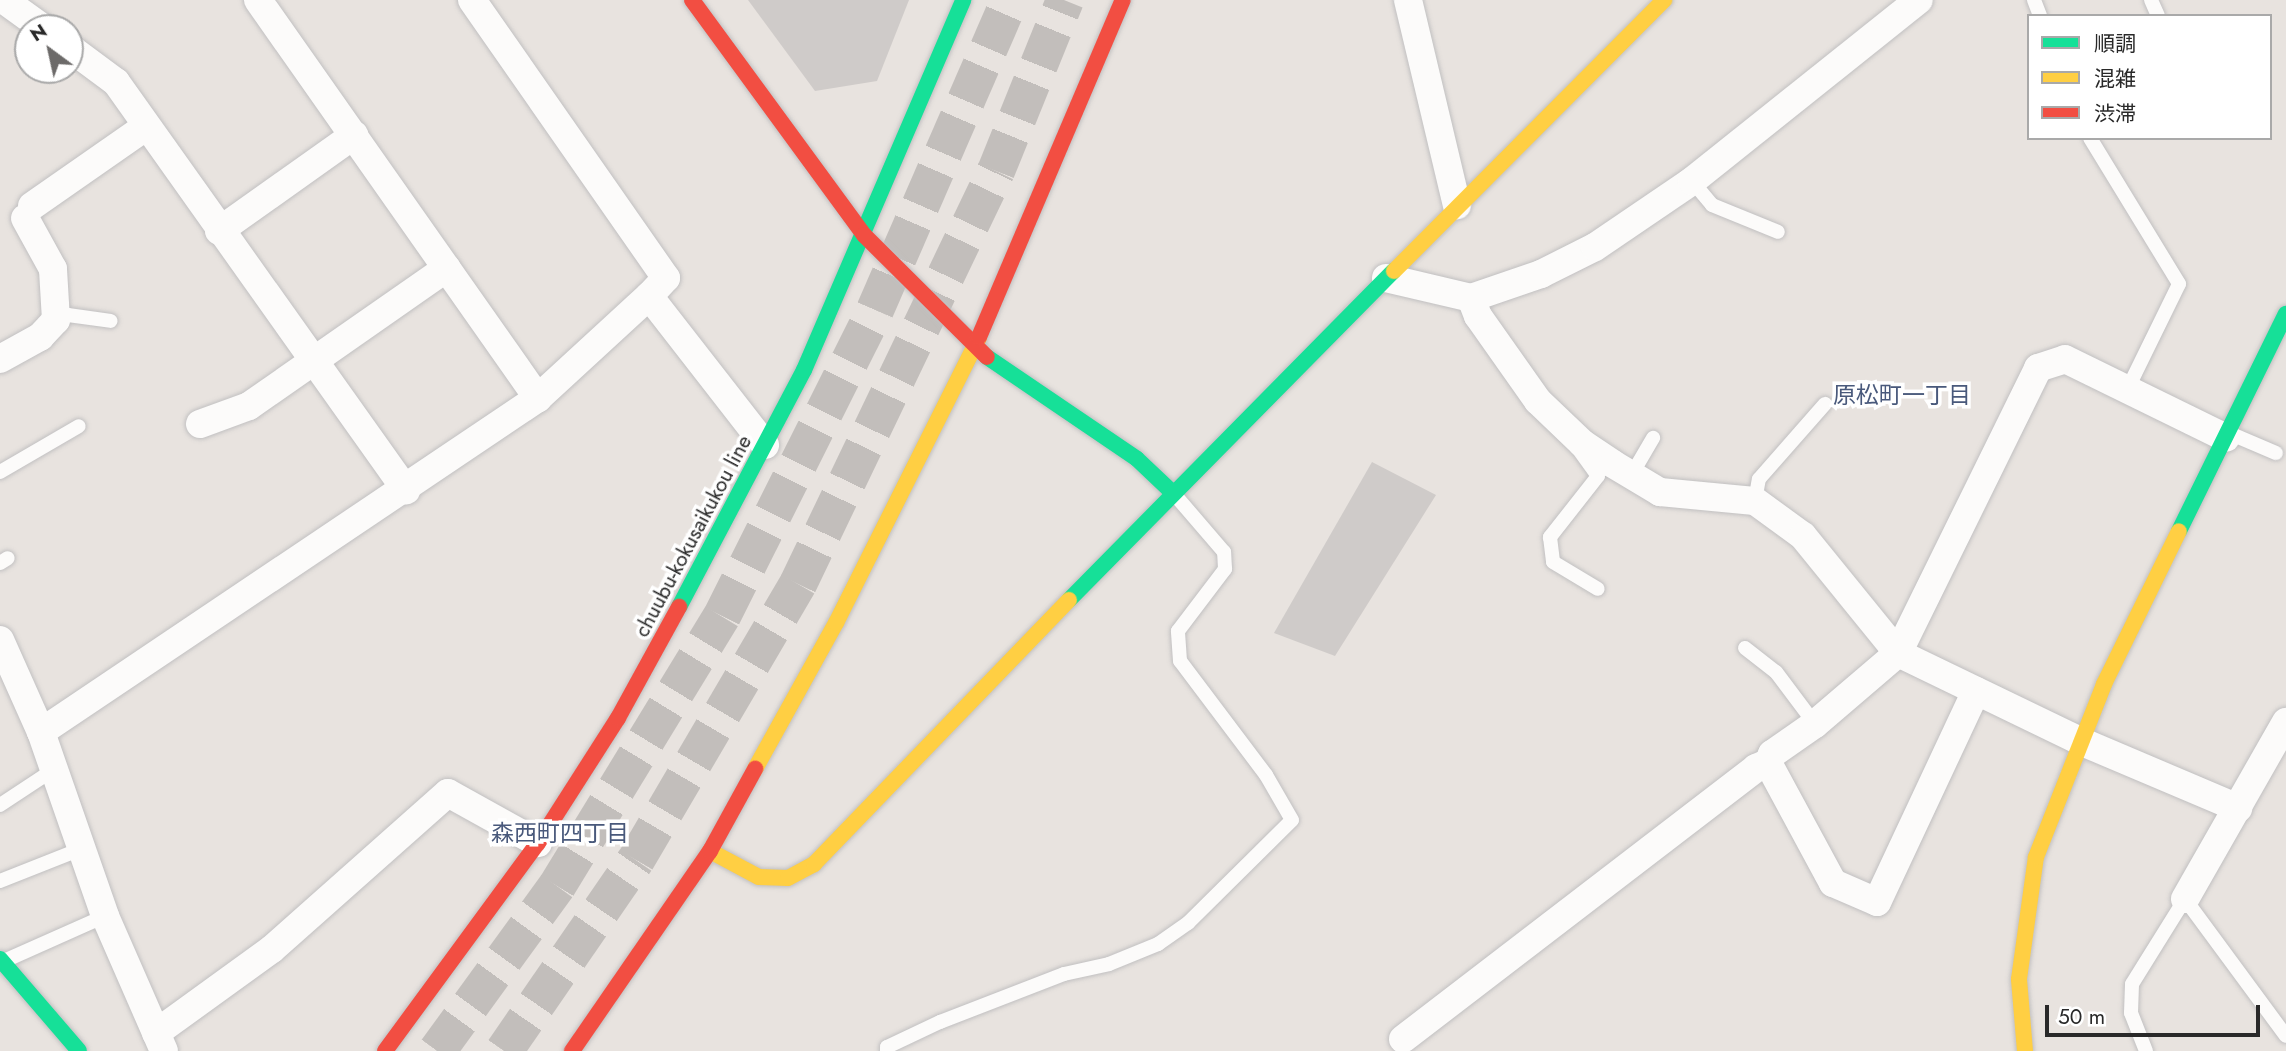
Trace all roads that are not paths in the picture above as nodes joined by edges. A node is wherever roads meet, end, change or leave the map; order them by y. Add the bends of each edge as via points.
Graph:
1 (4, 0) edge
2 (258, 0) edge
3 (472, 0) edge
4 (692, 0) edge
5 (963, 0) edge
6 (1123, 0) edge
7 (1408, 0) edge
8 (1664, 0) edge
9 (1919, 0) edge
10 (24, 14) edge
11 (84, 58) edge
12 (144, 128) junction
13 (354, 135) junction
14 (2091, 140) edge
15 (1692, 181) junction
16 (1457, 205) junction
17 (219, 231) junction
18 (1778, 232) dead end
19 (864, 235) junction
20 (447, 268) junction
21 (1386, 278) junction
22 (649, 296) junction
23 (1471, 298) junction
24 (2286, 314) edge
25 (56, 320) junction
26 (111, 321) dead end
27 (974, 348) junction
28 (0, 359) edge
29 (314, 362) junction
30 (2127, 390) junction
31 (538, 398) junction
32 (1825, 404) dead end
33 (200, 424) dead end
34 (79, 426) dead end
35 (2227, 436) junction
36 (1653, 438) dead end
37 (1582, 443) junction
38 (765, 445) junction
39 (2276, 453) dead end
40 (0, 472) edge
41 (1632, 474) junction
42 (407, 490) junction
43 (1661, 492) junction
44 (1173, 493) junction
45 (1755, 501) junction
46 (1684, 510) dead end
47 (1598, 589) dead end
48 (0, 640) edge
49 (1745, 648) dead end
50 (1898, 653) junction
51 (1976, 691) junction
52 (2286, 722) edge
53 (1815, 724) junction
54 (41, 732) junction
55 (2080, 741) junction
56 (1768, 763) junction
57 (53, 770) junction
58 (0, 805) edge
59 (2238, 808) junction
60 (538, 843) junction
61 (81, 849) junction
62 (710, 851) junction
63 (0, 881) edge
64 (2185, 899) junction
65 (105, 916) junction
66 (1, 960) edge
67 (2286, 1036) edge
68 (1403, 1039) dead end
69 (160, 1042) edge
70 (79, 1051) edge
71 (385, 1051) edge
72 (572, 1051) edge
73 (887, 1051) edge
74 (2025, 1051) edge
75 (2146, 1051) edge

1 - 10 street
2 - 13 street
3 - 22 street via 666,278
4 - 19 main road
5 - 19 main road, chuubu-kokusaikukou line
6 - 27 main road
7 - 16 street
8 - 16 main road
9 - 15 street
11 - 12 street via 116,82
12 - 17 street
12 - 25 street via 29,212 53,269
13 - 17 street
13 - 20 street
14 - 30 lane via 2179,284
15 - 18 lane via 1712,205
15 - 23 street via 1595,247 1541,274
16 - 21 main road
17 - 29 street
19 - 27 main road
19 - 38 main road, chuubu-kokusaikukou line
20 - 29 street
20 - 31 street
21 - 23 street
21 - 44 main road
22 - 31 street
22 - 38 street
23 - 37 street via 1478,316 1538,401
24 - 35 main road
25 - 26 lane via 68,316
25 - 28 street via 40,337
27 - 44 main road via 1137,459
27 - 62 main road via 836,624
29 - 33 street via 249,405
29 - 42 street
30 - 35 street
30 - 50 street via 2065,359 2038,368
31 - 42 street
32 - 45 lane via 1759,479
34 - 40 lane
35 - 39 lane
35 - 55 main road
36 - 41 lane
37 - 41 street
37 - 47 lane via 1578,449 1598,476 1549,537 1553,562
38 - 60 main road, chuubu-kokusaikukou line via 618,718
41 - 43 street
42 - 54 street
43 - 45 street
43 - 46 lane via 1666,501
44 - 62 main road via 814,864 789,878 759,877
44 - 73 lane via 1224,552 1225,569 1178,631 1180,661 1266,775 1292,820 1188,923 1158,944 940,1022 887,1047
45 - 50 street via 1803,536
48 - 54 street
49 - 53 lane via 1776,672
50 - 51 street
50 - 53 street
51 - 55 street
51 - 56 street via 1877,902 1833,883
52 - 59 street
53 - 56 street via 1772,754
54 - 57 street
55 - 59 street
55 - 74 main road via 2036,857 2025,911 2019,979
56 - 68 street
57 - 58 lane
57 - 61 street
59 - 64 street
60 - 69 street via 448,793
60 - 71 main road, chuubu-kokusaikukou line
61 - 63 lane
61 - 65 street
62 - 72 main road
64 - 67 lane
64 - 75 lane via 2132,984 2131,1013
65 - 66 lane
65 - 69 street
66 - 70 main road

